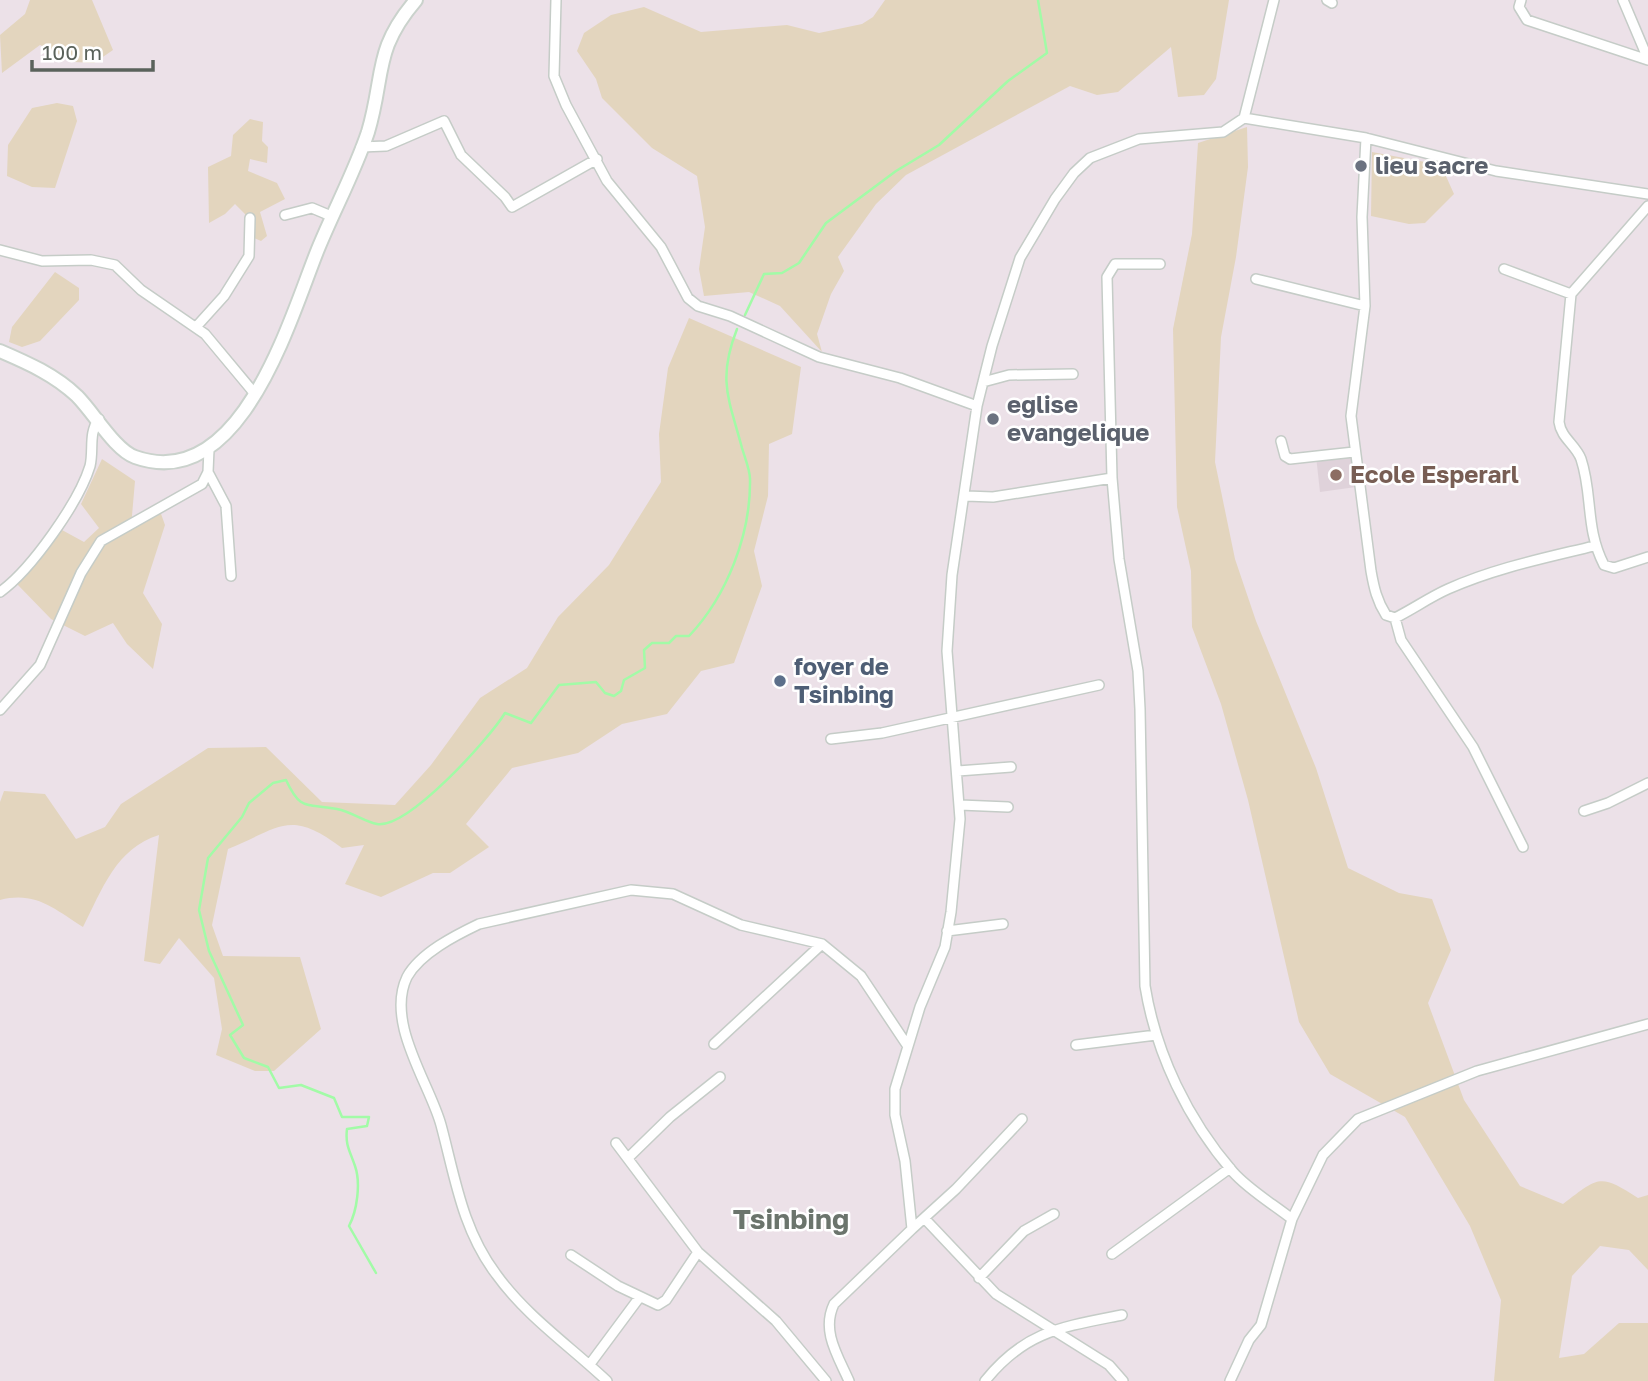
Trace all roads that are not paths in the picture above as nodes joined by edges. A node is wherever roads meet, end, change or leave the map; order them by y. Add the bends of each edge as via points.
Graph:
1 (415, 0) edge
2 (556, 0) edge
3 (1274, 0) edge
4 (1521, 0) edge
5 (1623, 0) edge
6 (1648, 59) edge
7 (1244, 118) junction
8 (1366, 138) junction
9 (361, 147) junction
10 (597, 159) junction
11 (1648, 194) edge
12 (1648, 206) edge
13 (285, 215) dead end
14 (331, 216) junction
15 (250, 218) dead end
16 (0, 250) edge
17 (1160, 264) dead end
18 (1504, 269) dead end
19 (1256, 279) dead end
20 (1571, 294) junction
21 (1365, 306) junction
22 (196, 327) junction
23 (0, 351) edge
24 (1073, 374) dead end
25 (983, 382) junction
26 (255, 394) junction
27 (977, 406) junction
28 (99, 419) junction
29 (1281, 441) dead end
30 (209, 449) junction
31 (1354, 452) junction
32 (208, 472) junction
33 (1112, 478) junction
34 (966, 496) junction
35 (1594, 546) junction
36 (1648, 557) edge
37 (231, 576) dead end
38 (0, 592) edge
39 (1395, 618) junction
40 (1099, 685) dead end
41 (0, 710) edge
42 (952, 717) junction
43 (831, 739) dead end
44 (1011, 767) dead end
45 (958, 771) junction
46 (1648, 783) edge
47 (960, 805) junction
48 (1008, 807) dead end
49 (1584, 811) dead end
50 (1523, 846) dead end
51 (1003, 924) dead end
52 (947, 931) junction
53 (822, 944) junction
54 (1648, 1024) edge
55 (1156, 1035) junction
56 (714, 1044) dead end
57 (907, 1045) junction
58 (1076, 1045) dead end
59 (720, 1077) dead end
60 (1022, 1119) dead end
61 (616, 1143) dead end
62 (629, 1157) junction
63 (1230, 1168) junction
64 (1054, 1214) dead end
65 (925, 1219) junction
66 (1292, 1219) junction
67 (912, 1229) junction
68 (698, 1252) junction
69 (1112, 1254) dead end
70 (571, 1255) dead end
71 (979, 1278) junction
72 (639, 1298) junction
73 (1122, 1315) dead end
74 (1052, 1329) junction
75 (590, 1364) junction
76 (607, 1381) edge
77 (825, 1381) edge
78 (849, 1381) edge
79 (985, 1381) edge
80 (1123, 1381) edge
81 (1230, 1381) edge

1 - 9 main road via 385,45 372,116
2 - 10 street via 554,76
3 - 7 street
4 - 6 street via 1519,7 1527,20
5 - 6 street
7 - 8 street
7 - 25 street via 1223,132 1129,142 1090,158 1074,173 1020,258
8 - 11 street via 1496,171
8 - 21 street via 1362,217
9 - 10 street via 386,146 444,121 461,155 512,207
9 - 14 main road
10 - 27 street via 607,181 661,247 688,298 698,306 819,357 900,378
12 - 20 street
13 - 14 street via 312,208
14 - 26 main road
15 - 22 street via 249,256 224,296
16 - 22 street via 42,261 91,260 115,265 141,290
17 - 33 street via 1115,264 1107,277
18 - 20 street
19 - 21 street
20 - 35 street via 1559,422 1581,458
21 - 31 street via 1353,388
22 - 26 street
23 - 28 main road via 62,383
24 - 25 street via 1009,375
25 - 27 street
26 - 30 main road
27 - 34 street
28 - 30 main road via 123,451 134,457 170,461
28 - 38 street via 93,430 90,464 72,505
29 - 31 street via 1290,459
30 - 32 street
31 - 39 street via 1375,594 1386,615
32 - 37 street via 226,506
32 - 41 street via 194,491 101,541 81,573 40,665
33 - 34 street via 993,497
33 - 55 street via 1119,559 1138,671 1145,986
34 - 42 street via 950,600 947,651
35 - 36 street via 1608,569
35 - 39 street via 1547,555 1447,589
39 - 50 street via 1401,640 1473,747
40 - 42 street
42 - 43 street
42 - 45 street
44 - 45 street
45 - 47 street
46 - 49 street
47 - 48 street
47 - 52 street
51 - 52 street
52 - 57 street
53 - 56 street
53 - 57 street via 861,976
53 - 75 street via 741,925 673,894 631,890 479,924 433,951 408,976 403,1003 410,1052 441,1126 457,1195 482,1254 510,1293
54 - 66 street via 1478,1071 1358,1118 1324,1155
55 - 58 street
55 - 63 street via 1181,1097
57 - 67 street via 895,1089 895,1115
59 - 62 street
60 - 65 street
61 - 62 street
62 - 68 street
63 - 66 street
63 - 69 street
64 - 71 street via 1024,1231
65 - 67 street
65 - 71 street
66 - 81 street via 1261,1325
67 - 78 street via 834,1304 828,1316 832,1344
68 - 72 street via 662,1303
68 - 77 street via 776,1321
70 - 72 street
71 - 74 street via 1012,1306
72 - 75 street
73 - 74 street
74 - 79 street via 1009,1353
74 - 80 street via 1109,1364
75 - 76 street

